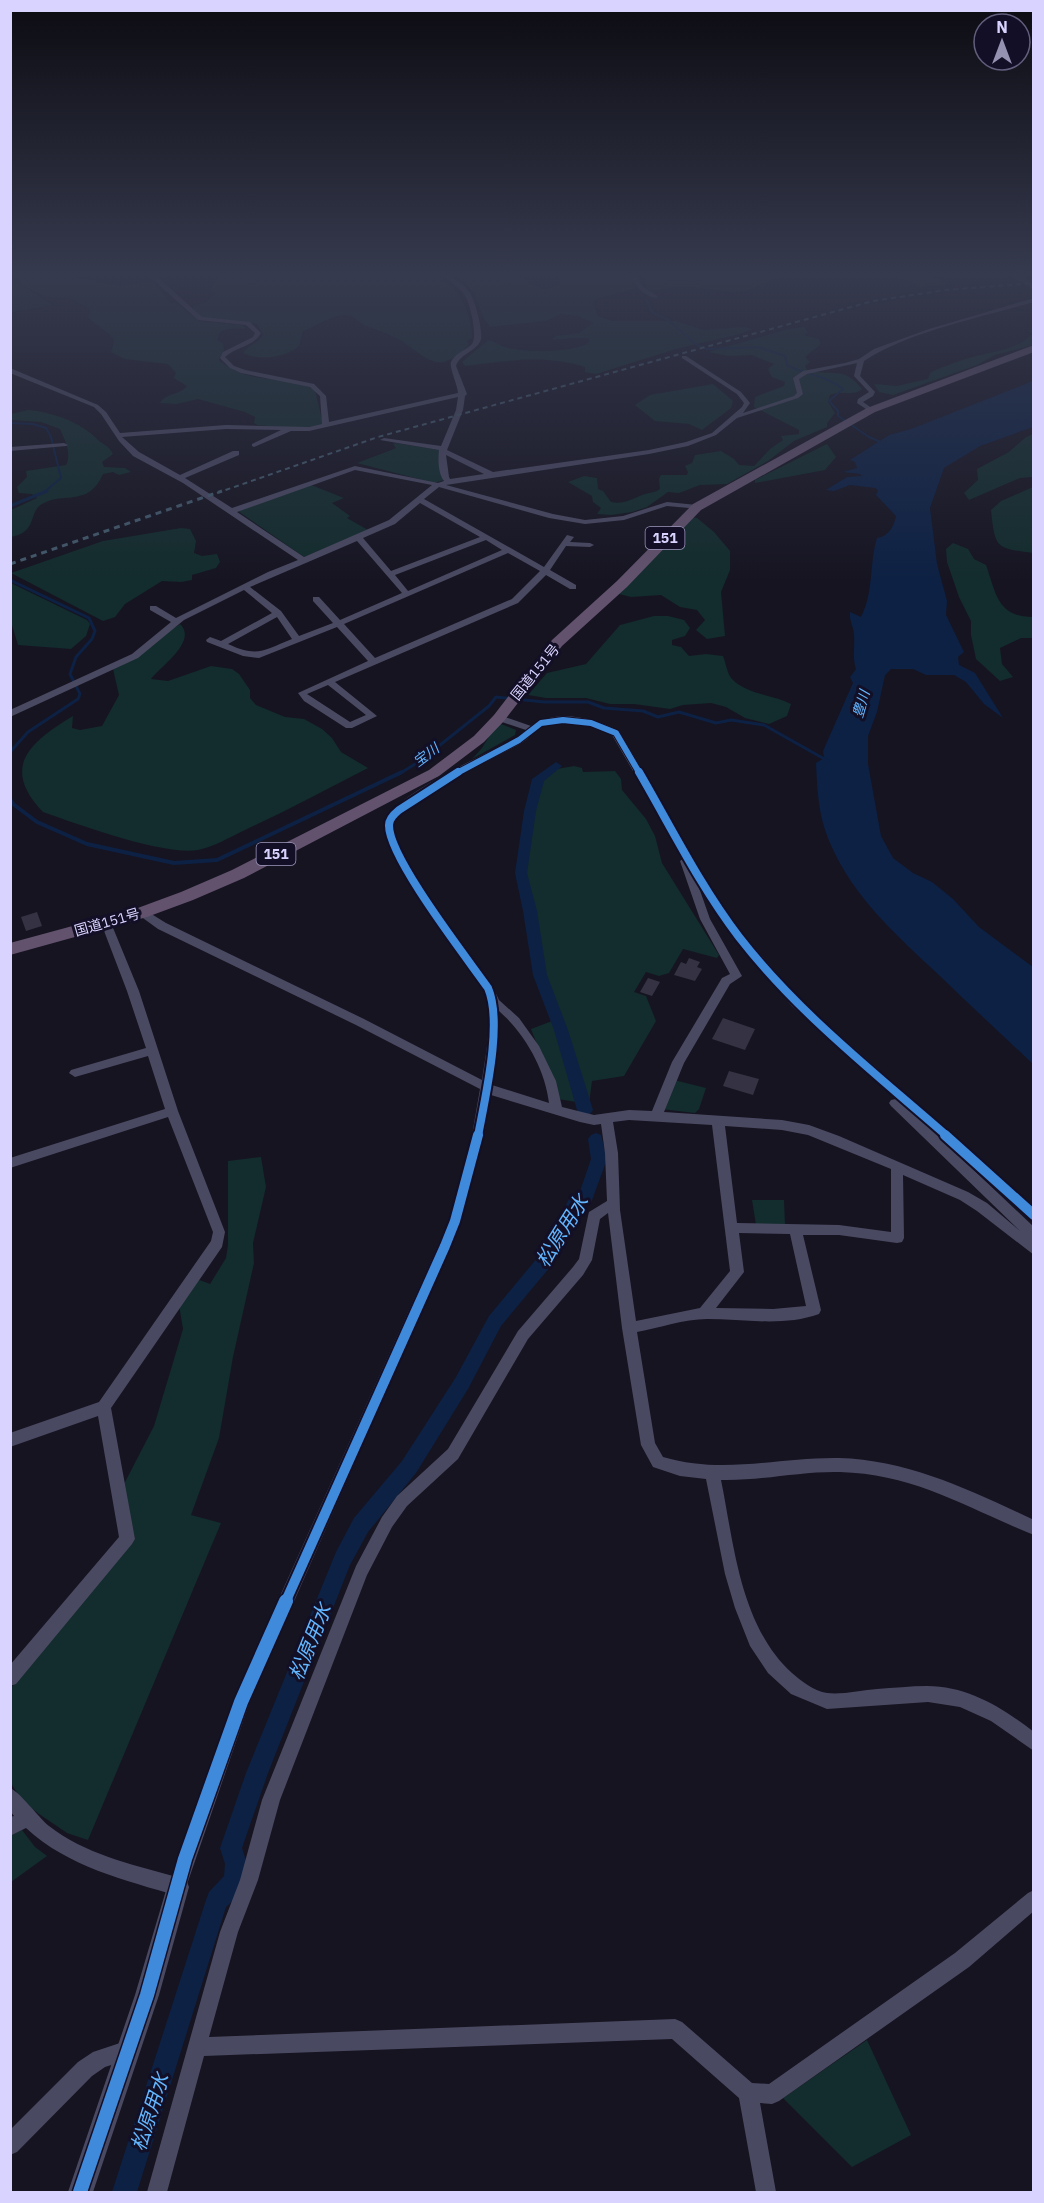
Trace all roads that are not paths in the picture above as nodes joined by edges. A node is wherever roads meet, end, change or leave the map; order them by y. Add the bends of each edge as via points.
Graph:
1 (24, 376) edge
2 (263, 376) edge
3 (457, 376) edge
4 (712, 376) edge
5 (799, 376) edge
6 (857, 376) edge
7 (961, 376) edge
8 (464, 394) junction
9 (871, 410) junction
10 (732, 419) junction
11 (326, 425) junction
12 (289, 429) junction
13 (117, 435) junction
14 (384, 440) dead end
15 (64, 445) dead end
16 (254, 445) dead end
17 (10, 449) edge
18 (443, 450) junction
19 (236, 453) dead end
20 (490, 474) junction
21 (180, 477) junction
22 (449, 481) junction
23 (439, 485) junction
24 (419, 499) junction
25 (697, 507) junction
26 (231, 511) junction
27 (487, 537) junction
28 (359, 538) junction
29 (590, 545) dead end
30 (509, 550) junction
31 (303, 560) junction
32 (546, 570) junction
33 (391, 574) junction
34 (245, 587) junction
35 (573, 587) dead end
36 (406, 593) junction
37 (316, 599) dead end
38 (153, 608) dead end
39 (278, 613) junction
40 (176, 622) junction
41 (338, 624) junction
42 (210, 640) dead end
43 (297, 640) junction
44 (223, 643) junction
45 (374, 662) junction
46 (328, 681) junction
47 (10, 714) edge
48 (499, 718) junction
49 (532, 729) junction
50 (686, 854) junction
51 (141, 913) junction
52 (106, 923) junction
53 (10, 949) edge
54 (494, 1002) junction
55 (151, 1051) junction
56 (75, 1074) dead end
57 (486, 1088) junction
58 (888, 1088) junction
59 (556, 1109) junction
60 (172, 1111) junction
61 (656, 1116) junction
62 (606, 1119) junction
63 (718, 1121) junction
64 (10, 1163) edge
65 (897, 1167) junction
66 (613, 1203) junction
67 (1034, 1215) edge
68 (733, 1228) junction
69 (795, 1228) junction
70 (1034, 1236) edge
71 (1034, 1250) edge
72 (704, 1313) junction
73 (628, 1328) junction
74 (104, 1407) junction
75 (10, 1440) edge
76 (713, 1475) junction
77 (1034, 1528) edge
78 (10, 1678) edge
79 (1034, 1743) edge
80 (10, 1796) edge
81 (28, 1818) junction
82 (10, 1827) edge
83 (178, 1887) junction
84 (1034, 1899) edge
85 (199, 2047) junction
86 (126, 2051) junction
87 (748, 2094) junction
88 (10, 2145) edge
89 (80, 2193) edge
90 (157, 2193) edge
91 (766, 2193) edge

1 - 13 street via 96,406
2 - 11 street via 312,385 323,396
3 - 8 street
4 - 10 street via 744,397 747,405
5 - 10 street via 800,394 796,397
6 - 9 street via 872,392 860,404
7 - 9 highway, 国道151号 / 151
8 - 11 street
8 - 18 street
9 - 25 highway, 国道151号 / 151
10 - 20 street via 707,437 666,449
11 - 12 street
12 - 13 street via 226,427
12 - 16 street
13 - 21 street via 136,454
14 - 18 street
15 - 17 street
18 - 20 street
18 - 22 street via 445,478
19 - 21 street
20 - 22 street
21 - 26 street
22 - 23 street
23 - 24 street
23 - 25 street via 585,522 624,518 667,504
23 - 26 street via 355,468
24 - 27 street
24 - 28 street via 392,522
25 - 48 highway, 国道151号 / 151 via 605,601 557,643
26 - 31 street
27 - 30 street
27 - 33 street
28 - 31 street
28 - 33 street
29 - 32 street via 567,541
30 - 32 street
30 - 36 street
31 - 34 street
32 - 35 street
32 - 45 street via 515,601
33 - 36 street
34 - 39 street
34 - 40 street
36 - 41 street
37 - 41 street
38 - 40 street
39 - 43 street
39 - 44 street
40 - 47 street via 135,656
41 - 43 street
41 - 45 street
42 - 44 street
43 - 44 street via 246,657
45 - 46 street
46 - 46 street via 302,693 349,726 372,716
48 - 49 street
48 - 51 highway, 国道151号 / 151 via 459,756 406,788 238,874
49 - 50 street via 550,721 570,720 601,725 616,733
49 - 54 street via 523,738 415,798 393,815 388,824 407,869
50 - 58 street via 739,937 796,1003
50 - 61 street via 686,868 705,919 736,976 726,981 678,1062
51 - 52 highway, 国道151号 / 151
51 - 57 street
52 - 53 highway, 国道151号 / 151
52 - 55 street
54 - 57 street
54 - 59 street via 503,1007 540,1057
55 - 56 street
55 - 60 street
57 - 59 street
57 - 83 street via 455,1221 241,1702
58 - 67 street
58 - 70 street via 894,1102
59 - 62 street via 580,1118
60 - 64 street
60 - 74 street via 219,1232 217,1243
61 - 62 street
61 - 63 street
62 - 66 street via 611,1136
63 - 65 street via 808,1130
63 - 68 street
65 - 69 street via 897,1238
65 - 71 street via 982,1207
66 - 73 street
66 - 85 street via 594,1216 585,1260 524,1335 453,1454 402,1501 361,1571 271,1800 249,1880 229,1932
68 - 69 street
68 - 72 street via 737,1272
69 - 72 street via 814,1310
72 - 73 street
73 - 76 street via 651,1454 668,1466
74 - 75 street
74 - 78 street via 127,1539
76 - 77 street via 837,1465 893,1471 956,1491
76 - 79 street via 736,1583 755,1642 778,1674 812,1698 827,1701 928,1694 977,1703 996,1712
80 - 81 street
81 - 82 street
81 - 83 street via 46,1836 87,1859
83 - 86 street via 147,1995
84 - 87 street via 962,1960 772,2094
85 - 87 street via 675,2029
85 - 90 street
86 - 88 street via 84,2069
86 - 89 street
87 - 91 street

